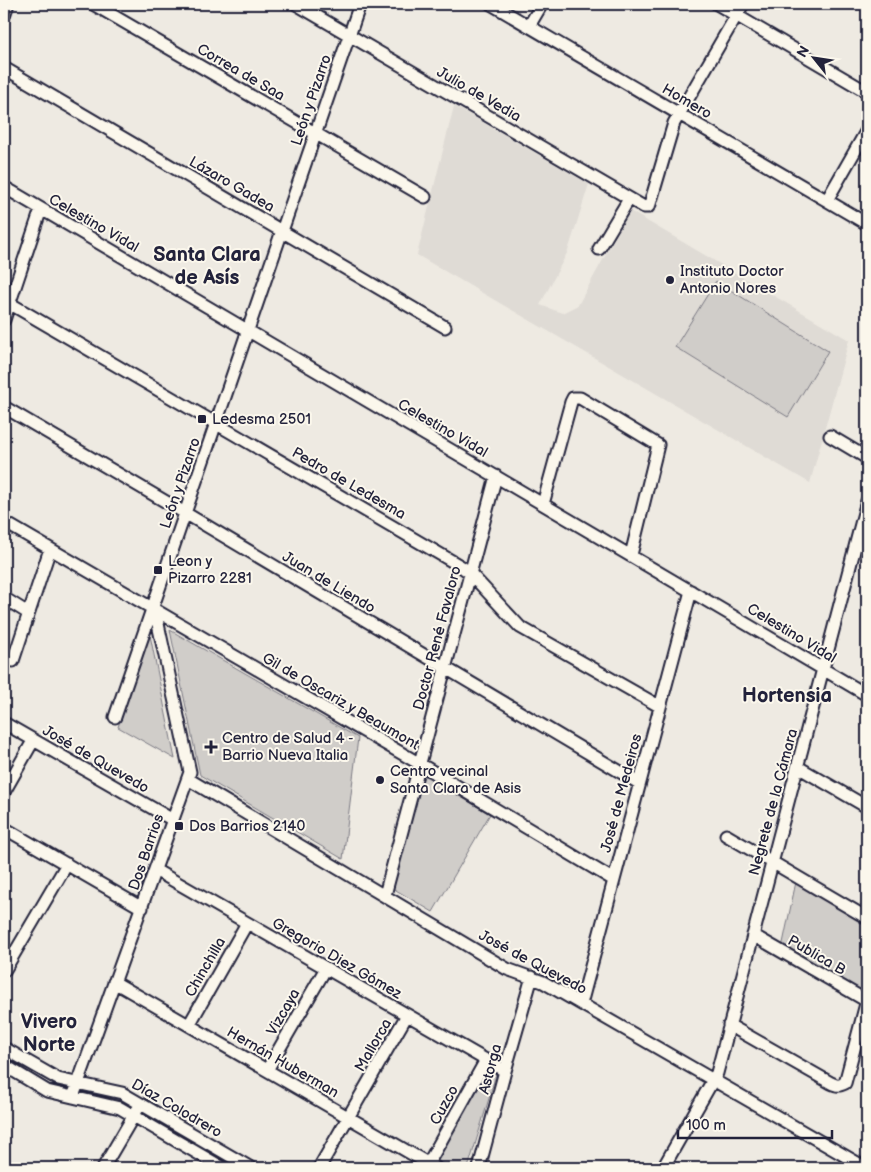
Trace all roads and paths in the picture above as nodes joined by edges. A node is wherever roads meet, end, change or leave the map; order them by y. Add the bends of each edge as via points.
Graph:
1 (8, 4) edge
2 (93, 4) edge
3 (296, 4) edge
4 (360, 4) edge
5 (491, 4) edge
6 (542, 4) edge
7 (717, 4) edge
8 (743, 4) edge
9 (736, 15) junction
10 (4, 16) edge
11 (529, 26) junction
12 (349, 35) junction
13 (4, 68) edge
14 (867, 92) edge
15 (679, 113) junction
16 (867, 130) edge
17 (315, 133) junction
18 (4, 187) edge
19 (425, 197) dead end
20 (628, 199) junction
21 (827, 200) junction
22 (41, 209) junction
23 (867, 224) edge
24 (283, 231) junction
25 (599, 249) dead end
26 (9, 304) junction
27 (4, 320) edge
28 (445, 327) dead end
29 (249, 331) junction
30 (4, 407) edge
31 (217, 423) junction
32 (830, 436) dead end
33 (867, 458) edge
34 (496, 476) junction
35 (867, 501) edge
36 (543, 504) junction
37 (185, 513) junction
38 (4, 522) edge
39 (50, 549) junction
40 (631, 555) junction
41 (470, 573) junction
42 (691, 590) junction
43 (4, 598) edge
44 (153, 610) junction
45 (28, 613) junction
46 (13, 661) dead end
47 (445, 668) junction
48 (824, 669) junction
49 (867, 695) edge
50 (659, 706) junction
51 (115, 717) dead end
52 (4, 723) edge
53 (34, 741) junction
54 (420, 764) junction
55 (798, 767) junction
56 (188, 778) junction
57 (638, 783) junction
58 (4, 792) edge
59 (867, 807) edge
60 (172, 820) junction
61 (4, 828) edge
62 (726, 835) dead end
63 (772, 862) junction
64 (67, 864) junction
65 (155, 870) junction
66 (614, 880) junction
67 (385, 895) junction
68 (142, 908) junction
69 (867, 918) edge
70 (247, 923) junction
71 (753, 935) junction
72 (326, 968) junction
73 (4, 971) edge
74 (532, 977) junction
75 (114, 982) junction
76 (867, 1000) edge
77 (581, 1004) junction
78 (407, 1015) junction
79 (189, 1025) junction
80 (730, 1025) junction
81 (4, 1048) edge
82 (486, 1060) junction
83 (4, 1065) edge
84 (267, 1070) junction
85 (504, 1071) junction
86 (713, 1080) junction
87 (78, 1083) junction
88 (73, 1097) junction
89 (141, 1104) junction
90 (134, 1116) junction
91 (348, 1117) junction
92 (209, 1165) edge
93 (665, 1165) edge
94 (432, 1166) edge
95 (483, 1166) edge
96 (861, 1167) edge
97 (102, 1168) edge
98 (223, 1168) edge
99 (251, 1168) edge
100 (319, 1168) edge
101 (678, 1168) edge

1 - 10 street
2 - 17 street, Correa de Saa
3 - 12 street, Julio de Vedia
4 - 12 street, León y Pizarro
5 - 11 street, Homero
6 - 11 street
7 - 9 street
8 - 9 street
9 - 14 street
9 - 15 street
11 - 15 street, Homero
12 - 17 street, León y Pizarro
12 - 20 street, Julio de Vedia
13 - 24 street, Lázaro Gadea
15 - 20 street, Julio de Vedia via 648,207
15 - 21 street, Homero
16 - 21 street
17 - 19 street, Correa de Saa
17 - 24 street, León y Pizarro
18 - 22 street, Celestino Vidal
20 - 25 street
21 - 23 street, Homero
22 - 26 street
22 - 29 street, Celestino Vidal
24 - 28 street, Lázaro Gadea
24 - 29 street, León y Pizarro
26 - 27 street
26 - 31 street, Pedro de Ledesma
29 - 31 street, León y Pizarro
29 - 34 street, Celestino Vidal
30 - 37 street, Juan de Liendo
31 - 37 street, León y Pizarro
31 - 41 street, Pedro de Ledesma
32 - 33 street
34 - 36 street, Celestino Vidal
34 - 41 street, Doctor René Favaloro
35 - 48 street, Negrete de la Cámara
36 - 40 street, Celestino Vidal
36 - 40 street via 573,398 580,398 655,442 658,449
37 - 44 street, León y Pizarro
37 - 47 street, Juan de Liendo
38 - 39 street, Gil de Oscariz y Beaumont
39 - 44 street, Gil de Oscariz y Beaumont
39 - 45 street
40 - 42 street, Celestino Vidal
41 - 47 street, Doctor René Favaloro
41 - 50 street, Pedro de Ledesma via 520,627
42 - 48 street, Celestino Vidal
42 - 50 street, José de Medeiros
43 - 45 street
44 - 51 street, León y Pizarro
44 - 54 street, Gil de Oscariz y Beaumont
44 - 56 street, Dos Barrios via 189,767
45 - 46 street
47 - 54 street, Doctor René Favaloro
47 - 57 street, Juan de Liendo
48 - 49 street, Celestino Vidal
48 - 55 street, Negrete de la Cámara
50 - 57 street, José de Medeiros
52 - 53 street, José de Quevedo
53 - 58 street
53 - 60 street, José de Quevedo
54 - 66 street, Gil de Oscariz y Beaumont
54 - 67 street, Doctor René Favaloro
55 - 59 street
55 - 63 street, Negrete de la Cámara
56 - 60 street, Dos Barrios
56 - 67 street, José de Quevedo
57 - 66 street, José de Medeiros
60 - 65 street, Dos Barrios
61 - 64 street
62 - 63 street
63 - 69 street
63 - 71 street, Negrete de la Cámara
64 - 68 street
64 - 73 street
65 - 68 street, Dos Barrios
65 - 70 street, Gregorio Diez Gómez
66 - 77 street, José de Medeiros
67 - 74 street, José de Quevedo via 507,969
68 - 75 street, Dos Barrios
70 - 72 street, Gregorio Diez Gómez
70 - 79 street, Chinchilla
71 - 76 street, Publica B
71 - 80 street, Negrete de la Cámara
72 - 78 street, Gregorio Diez Gómez
72 - 84 street, Vizcaya
74 - 77 street, José de Quevedo
74 - 85 street, Astorga
75 - 79 street, Hernán Huberman
75 - 87 street, Dos Barrios
76 - 80 street via 845,1084 837,1086
77 - 86 street, José de Quevedo
78 - 82 street, Gregorio Diez Gómez
78 - 91 street, Mallorca
79 - 84 street, Hernán Huberman
80 - 86 street, Negrete de la Cámara
81 - 87 street, Díaz Colodrero via 49,1075
82 - 85 street, Gregorio Diez Gómez
82 - 94 street, Cuzco
83 - 88 street, Díaz Colodrero via 47,1091
84 - 91 street, Hernán Huberman
85 - 95 street, Astorga
86 - 93 street, Negrete de la Cámara
86 - 96 street, José de Quevedo
87 - 88 street, Dos Barrios
87 - 89 street, Díaz Colodrero via 114,1090
88 - 90 street, Díaz Colodrero via 113,1105
89 - 90 street
89 - 99 street, Díaz Colodrero
90 - 92 street, Díaz Colodrero
90 - 97 street
91 - 94 street, Hernán Huberman
91 - 100 street, Mallorca
92 - 98 street, Díaz Colodrero
93 - 101 lane

